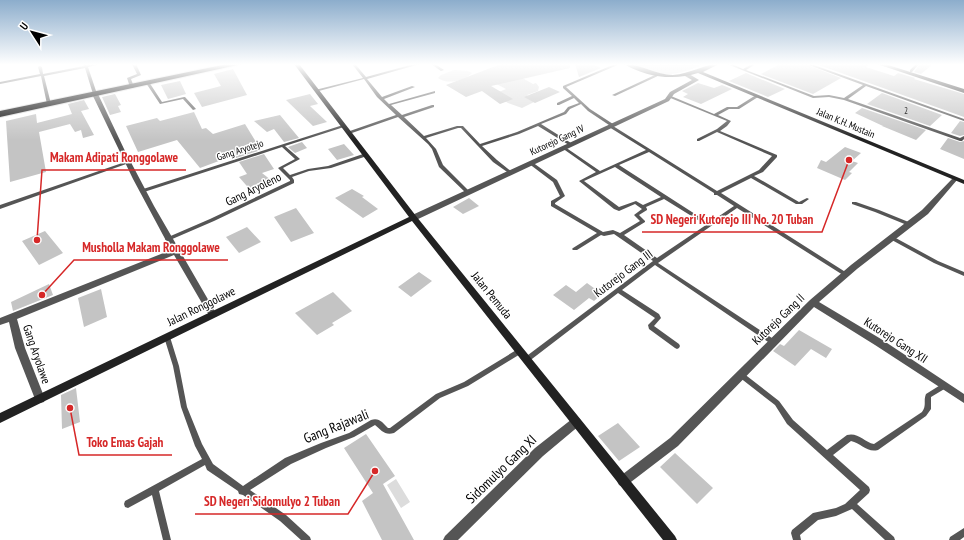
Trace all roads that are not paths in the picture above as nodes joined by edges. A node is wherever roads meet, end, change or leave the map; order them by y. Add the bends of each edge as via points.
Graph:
1 (45, 89) edge
2 (93, 89) edge
3 (120, 89) edge
4 (152, 89) edge
5 (319, 89) edge
6 (375, 89) edge
7 (407, 89) edge
8 (565, 89) edge
9 (627, 89) edge
10 (679, 89) edge
11 (741, 89) edge
12 (793, 89) edge
13 (859, 89) edge
14 (877, 89) edge
15 (316, 90) joint
16 (434, 92) dead end
17 (95, 94) junction
18 (614, 95) dead end
19 (757, 96) junction
20 (574, 97) junction
21 (670, 97) junction
22 (382, 99) junction
23 (845, 100) junction
24 (581, 103) junction
25 (49, 104) junction
26 (558, 104) dead end
27 (388, 105) junction
28 (433, 106) dead end
29 (194, 109) dead end
30 (0, 114) edge
31 (715, 115) junction
32 (400, 116) junction
33 (964, 120) edge
34 (538, 124) junction
35 (343, 126) junction
36 (611, 126) junction
37 (717, 131) junction
38 (348, 133) junction
39 (424, 137) junction
40 (964, 137) edge
41 (698, 140) dead end
42 (570, 144) junction
43 (480, 145) junction
44 (283, 146) junction
45 (564, 148) junction
46 (649, 150) junction
47 (365, 155) junction
48 (127, 163) junction
49 (530, 163) junction
50 (615, 165) junction
51 (599, 172) junction
52 (510, 173) junction
53 (752, 176) junction
54 (289, 177) junction
55 (955, 179) junction
56 (964, 182) edge
57 (142, 191) junction
58 (468, 192) junction
59 (716, 194) junction
60 (664, 197) junction
61 (807, 199) dead end
62 (854, 204) dead end
63 (0, 207) edge
64 (643, 207) junction
65 (736, 207) junction
66 (413, 218) junction
67 (909, 224) junction
68 (709, 225) junction
69 (601, 233) junction
70 (621, 235) junction
71 (892, 238) junction
72 (168, 239) junction
73 (575, 249) dead end
74 (175, 251) junction
75 (656, 262) junction
76 (845, 274) junction
77 (964, 274) edge
78 (618, 290) junction
79 (813, 302) junction
80 (213, 315) junction
81 (12, 317) junction
82 (0, 322) edge
83 (167, 337) junction
84 (773, 342) junction
85 (677, 346) dead end
86 (520, 351) junction
87 (526, 360) junction
88 (741, 375) junction
89 (944, 386) junction
90 (962, 395) edge
91 (40, 399) junction
92 (0, 418) edge
93 (576, 422) junction
94 (827, 455) junction
95 (206, 460) junction
96 (623, 481) junction
97 (155, 489) junction
98 (242, 491) junction
99 (128, 504) dead end
100 (852, 504) junction
101 (964, 532) edge
102 (167, 540) edge
103 (306, 540) edge
104 (449, 540) edge
105 (671, 540) edge
106 (797, 540) edge
107 (891, 540) edge
108 (954, 540) edge

1 - 25 lane
2 - 17 lane
3 - 17 highway
4 - 29 lane via 161,103 184,98
5 - 15 lane
6 - 22 lane
7 - 22 lane
8 - 20 lane
9 - 18 lane
10 - 21 street, Kutorejo Gang IV
11 - 19 main road, Jalan K.H. Mustain
12 - 23 lane via 814,97 829,96
13 - 23 lane
14 - 33 lane
15 - 35 main road, Jalan Pemuda
16 - 27 lane
17 - 25 highway
17 - 48 street
19 - 31 lane via 738,108 728,108
19 - 55 main road, Jalan K.H. Mustain
20 - 24 lane
20 - 26 lane
21 - 31 lane
21 - 36 street, Kutorejo Gang IV
22 - 27 lane
23 - 40 lane via 961,140
24 - 34 lane
24 - 36 lane
25 - 30 highway
27 - 32 lane
28 - 32 lane
31 - 37 lane via 729,122
32 - 38 lane
32 - 39 lane
34 - 42 lane
34 - 43 lane
35 - 38 main road, Jalan Pemuda
35 - 44 lane, Gang Aryotejo
36 - 42 street, Kutorejo Gang IV
36 - 46 lane
37 - 41 lane
37 - 53 lane via 775,156 764,170
38 - 47 main road, Jalan Pemuda
39 - 43 lane via 460,127
39 - 58 lane via 434,150 441,166
42 - 45 street, Kutorejo Gang IV
43 - 52 lane
44 - 54 lane, Gang Aryoleno via 298,159 280,167
44 - 57 lane, Gang Aryotejo
45 - 49 street, Kutorejo Gang IV
45 - 51 lane
46 - 50 lane
46 - 59 lane
47 - 54 lane
47 - 66 main road, Jalan Pemuda
48 - 57 street
48 - 63 lane
49 - 52 street, Kutorejo Gang IV
49 - 69 lane via 556,182 563,196 553,204
50 - 51 lane
50 - 60 lane
51 - 64 lane via 581,182 617,209 636,202
52 - 58 street, Kutorejo Gang IV
53 - 59 lane
53 - 61 lane via 798,203
54 - 72 lane, Gang Aryoleno via 292,182
55 - 56 main road, Jalan K.H. Mustain
55 - 67 street, Kutorejo Gang II via 925,212
57 - 72 street
58 - 66 street, Kutorejo Gang IV
59 - 65 lane
60 - 64 lane
60 - 68 lane
62 - 67 lane
64 - 70 lane via 645,210 636,215 643,221
65 - 68 lane, Kutorejo Gang III
65 - 76 lane
66 - 80 main road, Jalan Ronggolawe
66 - 86 main road, Jalan Pemuda
67 - 71 street, Kutorejo Gang II
68 - 75 lane, Kutorejo Gang III
69 - 70 lane via 613,231
69 - 73 lane
70 - 75 lane
71 - 76 street, Kutorejo Gang II
71 - 77 lane
72 - 74 street
74 - 80 street
74 - 81 street, Gang Aryolawe
75 - 78 lane, Kutorejo Gang III
75 - 84 lane
76 - 79 street, Kutorejo Gang II
78 - 85 lane via 657,316 650,326
78 - 87 lane, Kutorejo Gang III
79 - 84 street, Kutorejo Gang II
79 - 89 street, Kutorejo Gang XII
80 - 83 main road, Jalan Ronggolawe
81 - 82 street, Gang Aryolawe
81 - 91 street, Gang Aryolawe via 20,348
83 - 91 main road, Jalan Ronggolawe
83 - 95 lane via 184,407
84 - 88 street, Kutorejo Gang II
86 - 87 main road, Jalan Pemuda
86 - 98 lane, Gang Rajawali via 466,384 438,396 391,431 374,422 351,435 288,461
87 - 93 main road, Jalan Pemuda
88 - 94 lane via 777,403 790,422
88 - 96 street, Kutorejo Gang II via 663,451
89 - 90 street, Kutorejo Gang XII
89 - 94 lane via 928,396 928,409 924,414 875,448 850,437
91 - 92 main road, Jalan Ronggolawe
93 - 96 main road, Jalan Pemuda
93 - 104 street, Sidomulyo Gang XI via 539,452
94 - 100 lane via 866,490
95 - 97 lane
95 - 98 lane via 216,472
96 - 105 main road, Jalan Pemuda
97 - 99 lane
97 - 102 lane
98 - 103 lane via 283,518
100 - 106 lane via 840,511 813,517 795,533
100 - 107 lane
101 - 108 lane

